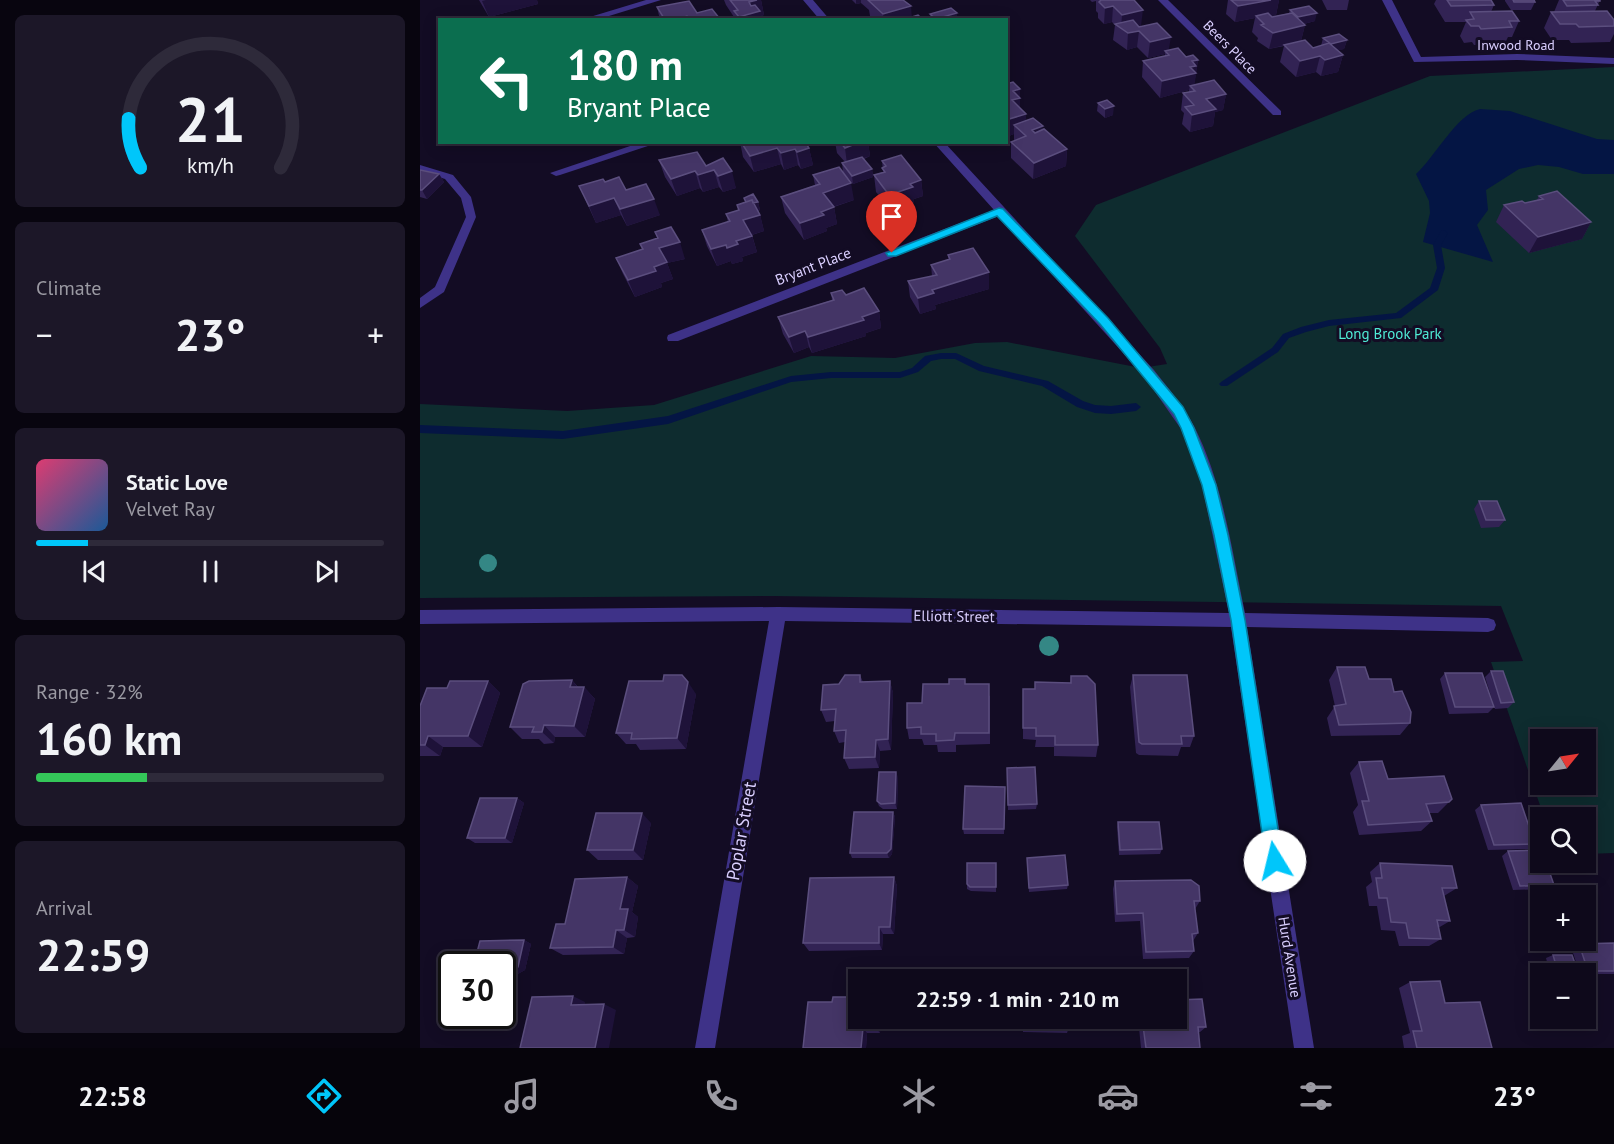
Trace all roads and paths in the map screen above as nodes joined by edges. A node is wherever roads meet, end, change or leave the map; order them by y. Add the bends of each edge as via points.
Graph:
1 (656, 0) edge
2 (808, 0) edge
3 (1163, 0) edge
4 (1387, 0) edge
5 (591, 18) edge
6 (824, 18) edge
7 (1614, 61) edge
8 (1277, 113) dead end
9 (649, 144) edge
10 (940, 144) edge
11 (420, 168) edge
12 (556, 173) dead end
13 (999, 212) junction
14 (420, 304) edge
15 (673, 338) dead end
16 (778, 614) junction
17 (420, 617) edge
18 (1238, 620) junction
19 (1488, 626) dead end
20 (705, 1048) edge
21 (1304, 1048) edge

1 - 5 street
2 - 6 street
3 - 8 street, Beers Place
4 - 7 street, Inwood Road via 1418,60 1517,57
9 - 12 street
10 - 13 street, Hurd Avenue
11 - 14 lane via 449,177 466,197 471,217 440,289
13 - 15 street, Bryant Place
13 - 18 street, Hurd Avenue via 1104,321 1188,428 1209,485
16 - 17 street, Elliott Street
16 - 18 street, Elliott Street
16 - 20 street, Poplar Street
18 - 19 street, Elliott Street
18 - 21 street, Hurd Avenue

